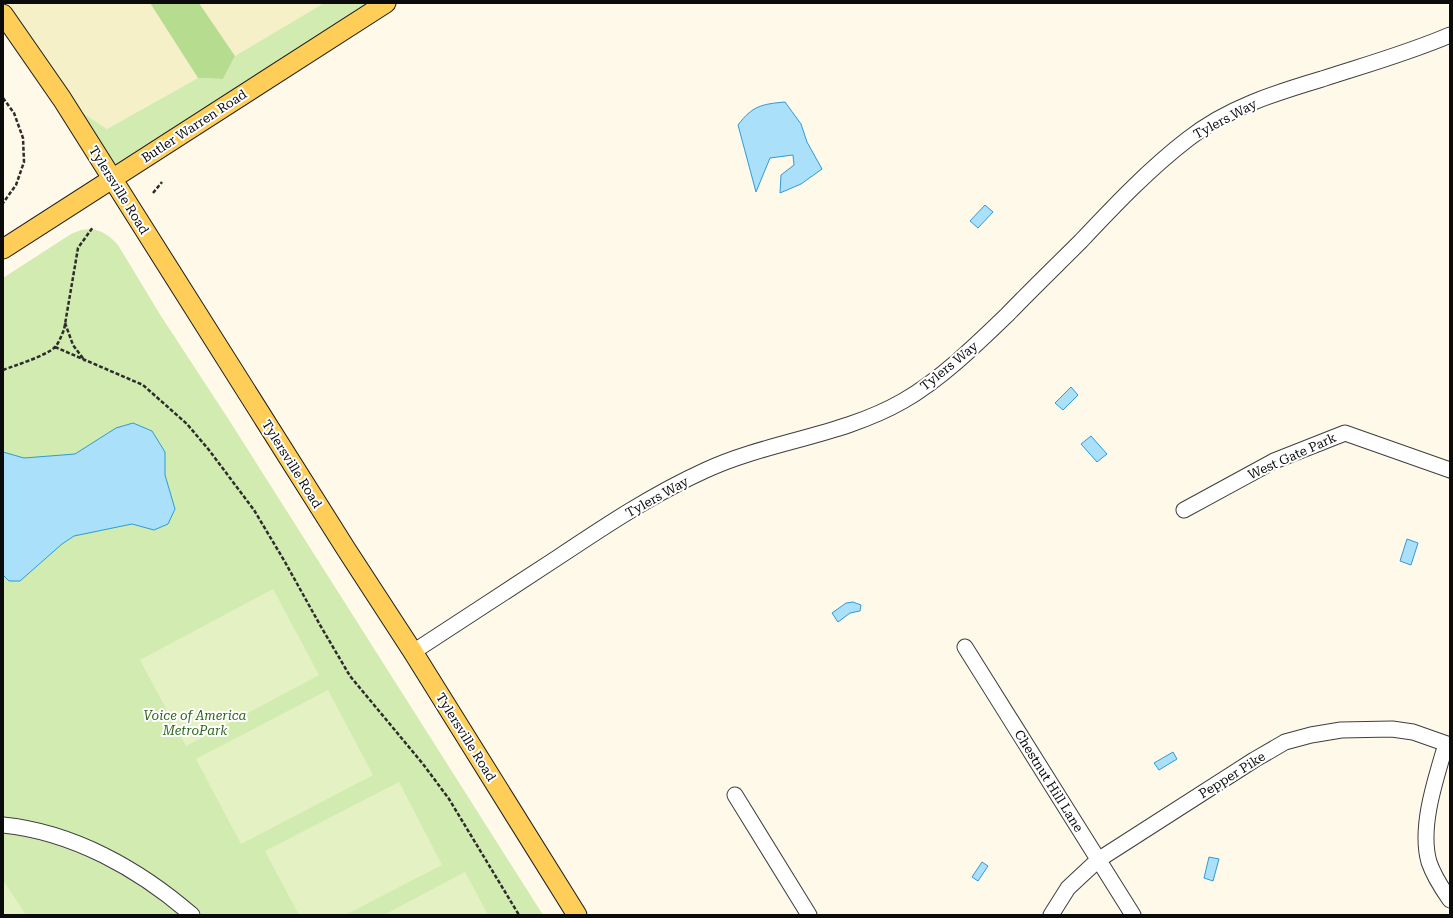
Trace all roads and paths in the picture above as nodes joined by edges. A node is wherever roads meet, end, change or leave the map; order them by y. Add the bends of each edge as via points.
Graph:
1 (386, 3) edge
2 (3, 14) edge
3 (1450, 35) edge
4 (3, 98) edge
5 (112, 179) junction
6 (162, 182) dead end
7 (153, 193) dead end
8 (3, 203) edge
9 (93, 227) dead end
10 (3, 249) edge
11 (65, 323) junction
12 (55, 347) junction
13 (86, 362) junction
14 (3, 370) edge
15 (1450, 470) edge
16 (1184, 510) dead end
17 (965, 647) dead end
18 (413, 652) junction
19 (1448, 744) edge
20 (735, 795) dead end
21 (3, 825) edge
22 (1098, 860) junction
23 (1450, 900) edge
24 (192, 915) edge
25 (519, 915) edge
26 (577, 915) edge
27 (809, 915) edge
28 (1051, 915) edge
29 (1133, 915) edge

1 - 5 main road, Butler Warren Road
2 - 5 main road, Tylersville Road via 62,99
3 - 18 street, Tylers Way via 1420,48 1281,91 1210,123 1189,138 1125,195 978,343 938,377 905,400 866,420 708,470 653,497
4 - 8 path via 14,113 23,138 24,162 16,186
5 - 10 main road, Butler Warren Road
5 - 18 main road, Tylersville Road via 341,543
6 - 7 path
9 - 11 path via 78,248
11 - 12 path
11 - 13 path via 73,345
12 - 13 path
12 - 14 path
13 - 25 path via 143,386 187,424 209,450 254,510 350,676 450,799
15 - 16 street, West Gate Park via 1345,433 1274,461
17 - 22 street, Chestnut Hill Lane
18 - 26 main road, Tylersville Road
19 - 22 street, Pepper Pike via 1413,732 1392,729 1341,730 1286,742
19 - 23 street via 1431,795 1426,838 1429,863
20 - 27 street
21 - 24 street via 23,827 106,855 162,891
22 - 28 street, Pepper Pike via 1068,888
22 - 29 street, Chestnut Hill Lane

